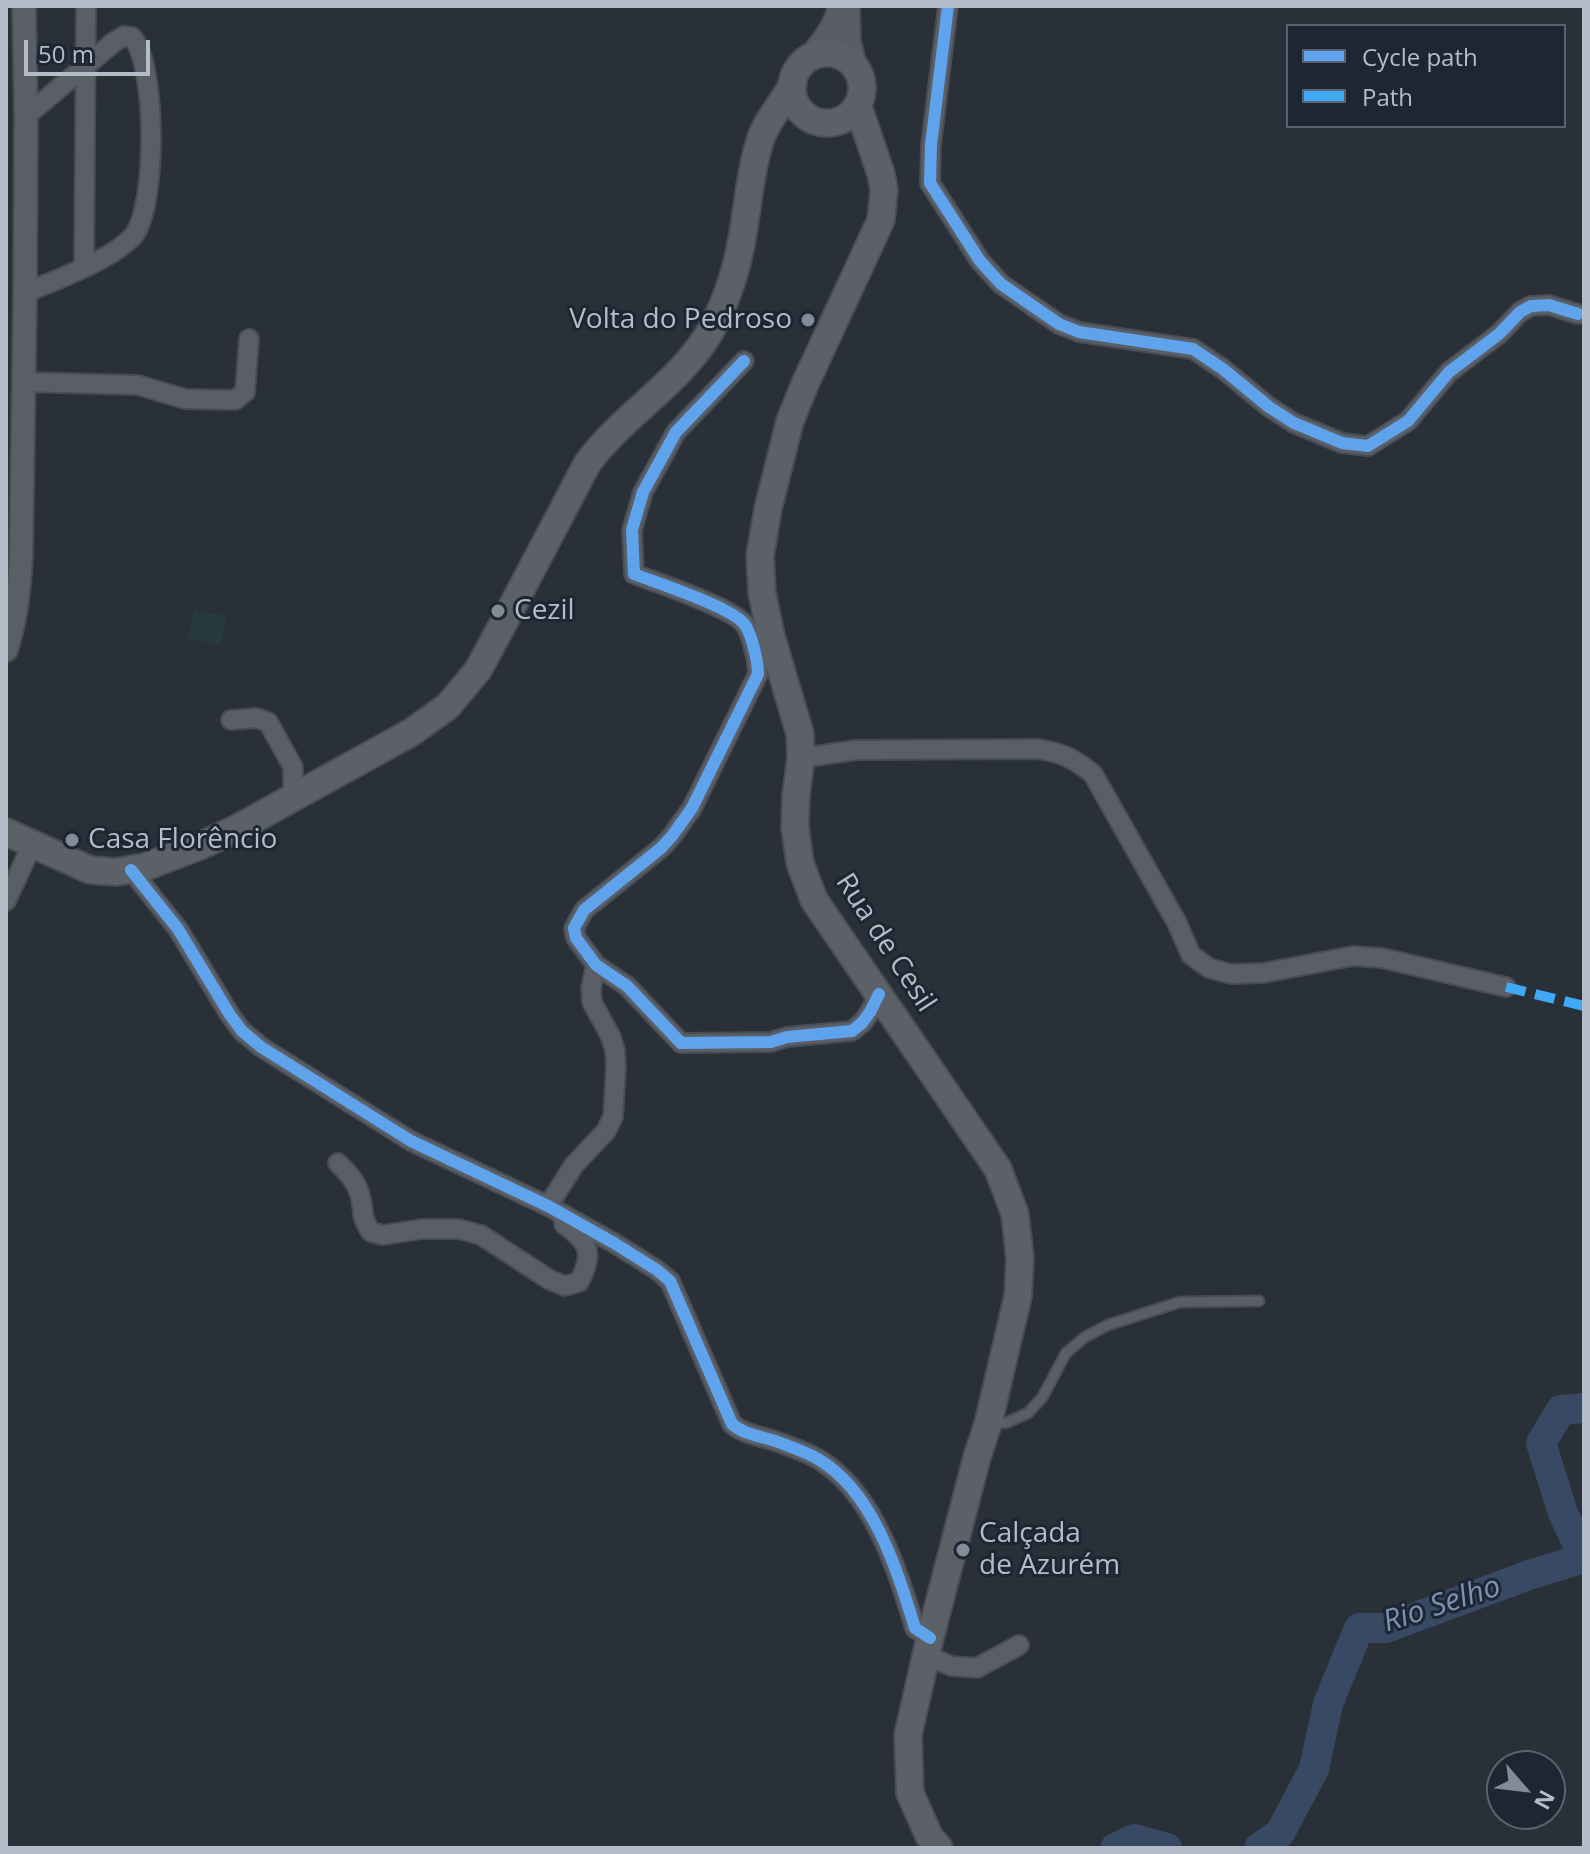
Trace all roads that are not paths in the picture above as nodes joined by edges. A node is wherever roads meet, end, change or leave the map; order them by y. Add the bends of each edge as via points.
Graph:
1 (86, 6) edge
2 (841, 6) edge
3 (847, 6) edge
4 (948, 6) edge
5 (20, 8) edge
6 (811, 57) junction
7 (85, 66) junction
8 (854, 66) junction
9 (793, 83) junction
10 (858, 106) junction
11 (26, 116) junction
12 (816, 121) junction
13 (756, 156) junction
14 (881, 174) junction
15 (84, 267) junction
16 (25, 293) junction
17 (1582, 313) edge
18 (249, 339) dead end
19 (744, 361) dead end
20 (22, 382) junction
21 (6, 650) edge
22 (770, 672) junction
23 (231, 720) dead end
24 (801, 758) junction
25 (293, 797) junction
26 (6, 832) edge
27 (32, 845) junction
28 (131, 870) junction
29 (6, 901) edge
30 (596, 965) junction
31 (1506, 987) dead end
32 (879, 994) junction
33 (338, 1163) dead end
34 (548, 1206) junction
35 (1259, 1301) dead end
36 (988, 1424) junction
37 (1019, 1645) dead end
38 (928, 1646) junction
39 (939, 1848) edge

1 - 7 street
2 - 6 main road via 827,39
3 - 8 main road
4 - 17 street via 930,183 1001,284 1059,324 1079,332 1193,349 1294,423 1342,443 1368,446 1408,421 1449,372 1520,312 1549,305
5 - 11 street
6 - 8 main road via 830,53
6 - 9 main road
7 - 11 street
7 - 15 street
7 - 15 street via 114,42 132,37 139,44 151,111 142,218 115,252
8 - 10 main road via 862,85
9 - 12 main road via 796,104
9 - 13 main road via 760,139
10 - 12 main road via 842,120
10 - 14 main road, Rua de Cesil
11 - 16 street
12 - 13 main road via 795,124 773,136
12 - 14 main road via 843,134
13 - 25 main road via 736,268 711,330 677,375 587,464 470,681 448,706 412,732
14 - 22 main road, Rua de Cesil via 881,220 795,409 768,509 760,556 771,636
15 - 16 street
16 - 20 street
18 - 20 street via 245,392 235,400 185,399 138,385
19 - 22 street via 676,432 643,492 632,530 634,574 729,611 745,624 758,660
20 - 21 street via 19,600
22 - 24 main road, Rua de Cesil via 800,734
22 - 30 street via 672,836 584,910 574,928 576,938
23 - 25 street via 268,722 293,767
24 - 31 street via 856,750 1057,752 1093,774 1191,955 1209,968 1263,973 1353,956
24 - 32 main road, Rua de Cesil via 795,827 800,863 814,900
25 - 28 main road via 202,845
26 - 27 main road
27 - 28 main road via 90,870
27 - 29 street
28 - 34 street via 178,929 230,1015 261,1047 411,1141
30 - 32 street via 627,986 681,1043 771,1042 852,1031
30 - 34 street via 592,1002 615,1051 613,1117
32 - 36 main road, Rua de Cesil via 998,1169 1015,1214 1018,1296
33 - 34 street via 353,1177 362,1219 371,1232 459,1229 481,1235 550,1280 565,1286 579,1282 588,1250
34 - 38 street via 670,1281 732,1424 818,1460 849,1484 896,1567 915,1628
35 - 36 lane via 1180,1302 1108,1325 1066,1353 1028,1413
36 - 38 main road, Rua de Cesil
37 - 38 street via 977,1668 951,1666
38 - 39 main road, Rua de Cesil via 908,1735 910,1793

